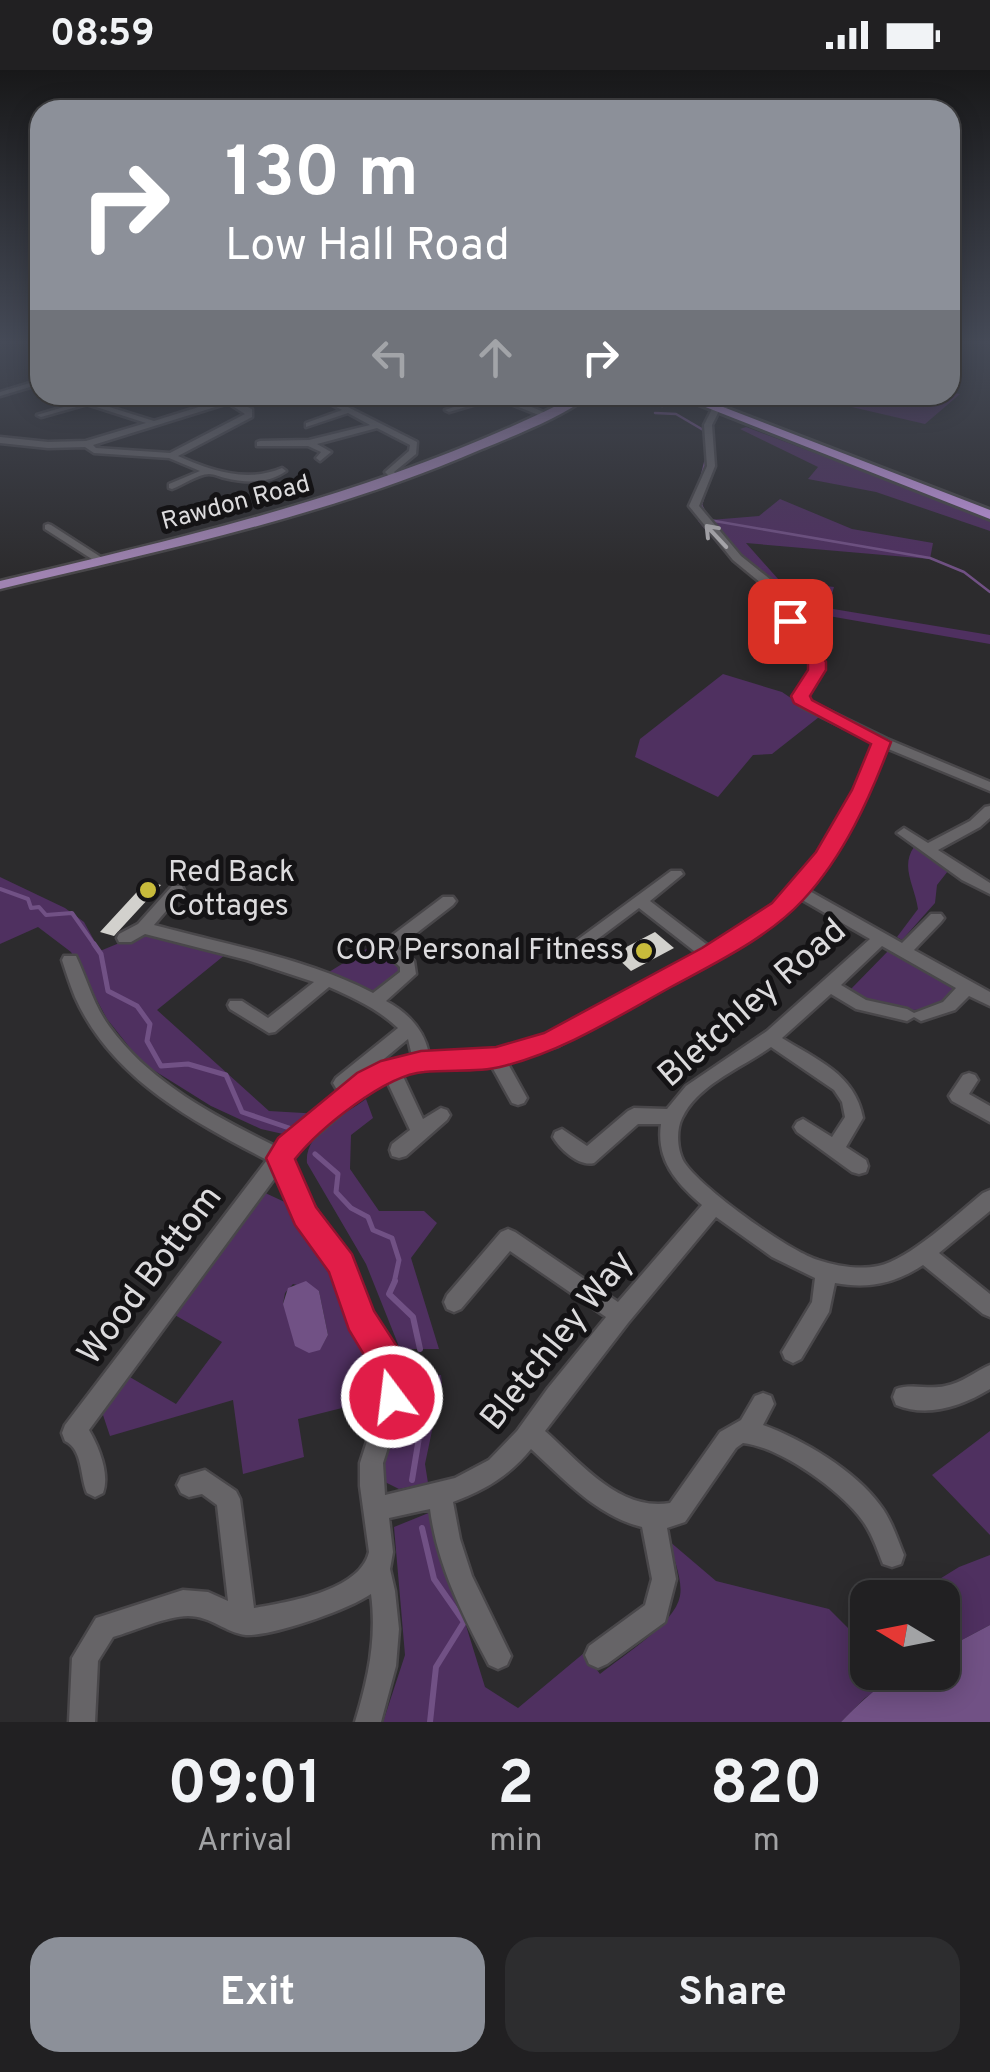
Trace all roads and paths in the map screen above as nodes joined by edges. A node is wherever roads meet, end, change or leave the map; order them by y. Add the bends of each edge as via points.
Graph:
1 (145, 420) edge
2 (158, 420) edge
3 (238, 420) edge
4 (322, 420) edge
5 (365, 420) edge
6 (539, 420) edge
7 (712, 420) edge
8 (751, 420) edge
9 (151, 422) junction
10 (309, 425) dead end
11 (376, 426) junction
12 (0, 440) edge
13 (308, 443) junction
14 (87, 444) junction
15 (275, 444) dead end
16 (171, 456) junction
17 (320, 458) dead end
18 (205, 472) junction
19 (282, 472) dead end
20 (397, 479) junction
21 (172, 486) dead end
22 (990, 515) edge
23 (48, 528) dead end
24 (102, 560) junction
25 (0, 585) edge
26 (882, 742) junction
27 (990, 786) edge
28 (988, 807) edge
29 (904, 833) dead end
30 (930, 848) junction
31 (676, 874) dead end
32 (990, 888) edge
33 (177, 890) dead end
34 (798, 891) junction
35 (448, 901) dead end
36 (641, 902) junction
37 (936, 918) dead end
38 (142, 928) junction
39 (125, 938) dead end
40 (880, 938) junction
41 (573, 948) dead end
42 (904, 951) junction
43 (710, 954) junction
44 (70, 960) dead end
45 (328, 980) junction
46 (830, 986) junction
47 (968, 987) junction
48 (989, 998) edge
49 (375, 1002) junction
50 (236, 1005) dead end
51 (409, 1028) junction
52 (770, 1038) junction
53 (496, 1058) junction
54 (421, 1061) junction
55 (390, 1068) junction
56 (969, 1080) dead end
57 (342, 1083) dead end
58 (518, 1098) dead end
59 (441, 1114) dead end
60 (990, 1115) edge
61 (672, 1117) junction
62 (804, 1127) dead end
63 (420, 1132) junction
64 (562, 1137) dead end
65 (834, 1148) junction
66 (399, 1150) dead end
67 (280, 1158) junction
68 (859, 1166) dead end
69 (990, 1199) edge
70 (716, 1203) junction
71 (922, 1252) junction
72 (826, 1271) junction
73 (454, 1302) dead end
74 (990, 1307) edge
75 (620, 1315) junction
76 (793, 1352) dead end
77 (990, 1376) edge
78 (904, 1396) dead end
79 (763, 1404) dead end
80 (748, 1430) junction
81 (530, 1433) junction
82 (95, 1485) dead end
83 (190, 1485) dead end
84 (440, 1495) junction
85 (375, 1509) junction
86 (652, 1520) junction
87 (892, 1555) dead end
88 (378, 1571) junction
89 (243, 1622) junction
90 (598, 1655) dead end
91 (498, 1656) dead end
92 (82, 1722) edge
93 (368, 1722) edge

1 - 9 street
2 - 9 street
3 - 16 street
4 - 10 street
5 - 11 street
6 - 20 main road, Rawdon Road
26 -> 7 street via 814,710 800,696 817,662 777,590 736,558 694,506 711,466
8 - 22 highway
9 - 14 street
11 - 13 street
11 - 20 street via 414,446 389,472
12 - 14 street
13 - 15 street
13 - 17 street via 327,452
14 - 16 street
16 - 18 street
18 - 19 street via 271,478
18 - 21 street
20 - 24 main road, Rawdon Road via 289,515
23 - 24 street
24 - 25 main road, Rawdon Road
26 - 27 street
26 - 34 street via 825,856
28 - 30 street via 974,824
29 - 30 street
30 - 32 street
31 - 36 street
33 - 38 street
34 - 40 street
34 - 43 street
35 - 49 street via 392,944 408,974
36 - 41 street
36 - 43 street
37 - 42 street
38 - 39 street
38 - 45 street
40 - 42 street
40 - 46 street, Bletchley Road
42 - 47 street
43 - 53 street via 552,1041
44 - 67 street via 78,993 133,1070 208,1121
45 - 49 street
45 - 50 street via 269,1027
46 - 47 street via 862,1005 914,1015 949,1006
46 - 52 street, Bletchley Road
47 - 48 street
49 - 51 street
51 - 54 street
51 - 57 street
52 - 61 street, Bletchley Road via 692,1090
52 - 65 street via 846,1092 852,1126
53 - 54 street
53 - 58 street
54 - 55 street
55 - 63 street
55 - 67 street, Wood Bottom
56 - 60 street via 958,1096
59 - 63 street
61 - 64 street via 634,1116 587,1157
61 - 70 street, Bletchley Road via 668,1137 675,1164
62 - 65 street
63 - 66 street
65 - 68 street
67 - 82 street, Wood Bottom via 74,1433 87,1448
67 - 85 street via 305,1216 342,1264 361,1319 394,1377 372,1448
69 - 71 street, Bletchley Road
70 - 72 street, Bletchley Road via 807,1266
70 - 75 street, Bletchley Way
71 - 72 street, Bletchley Road via 878,1276
71 - 74 street
72 - 76 street via 822,1305
73 - 75 street via 508,1238
75 - 81 street, Bletchley Way
77 - 78 street via 950,1398
79 - 80 street
80 - 86 street via 728,1440 677,1514
80 - 87 street via 856,1494 874,1514
81 - 84 street, Bletchley Way via 496,1470
81 - 86 street via 623,1512
83 - 89 street via 205,1482 228,1499
84 - 85 street, Bletchley Way
84 - 91 street via 444,1540
85 - 88 street
86 - 90 street via 664,1579 656,1613
88 - 89 street via 352,1593
88 - 93 street via 388,1652
89 - 92 street via 208,1605 183,1603 105,1627 85,1658

